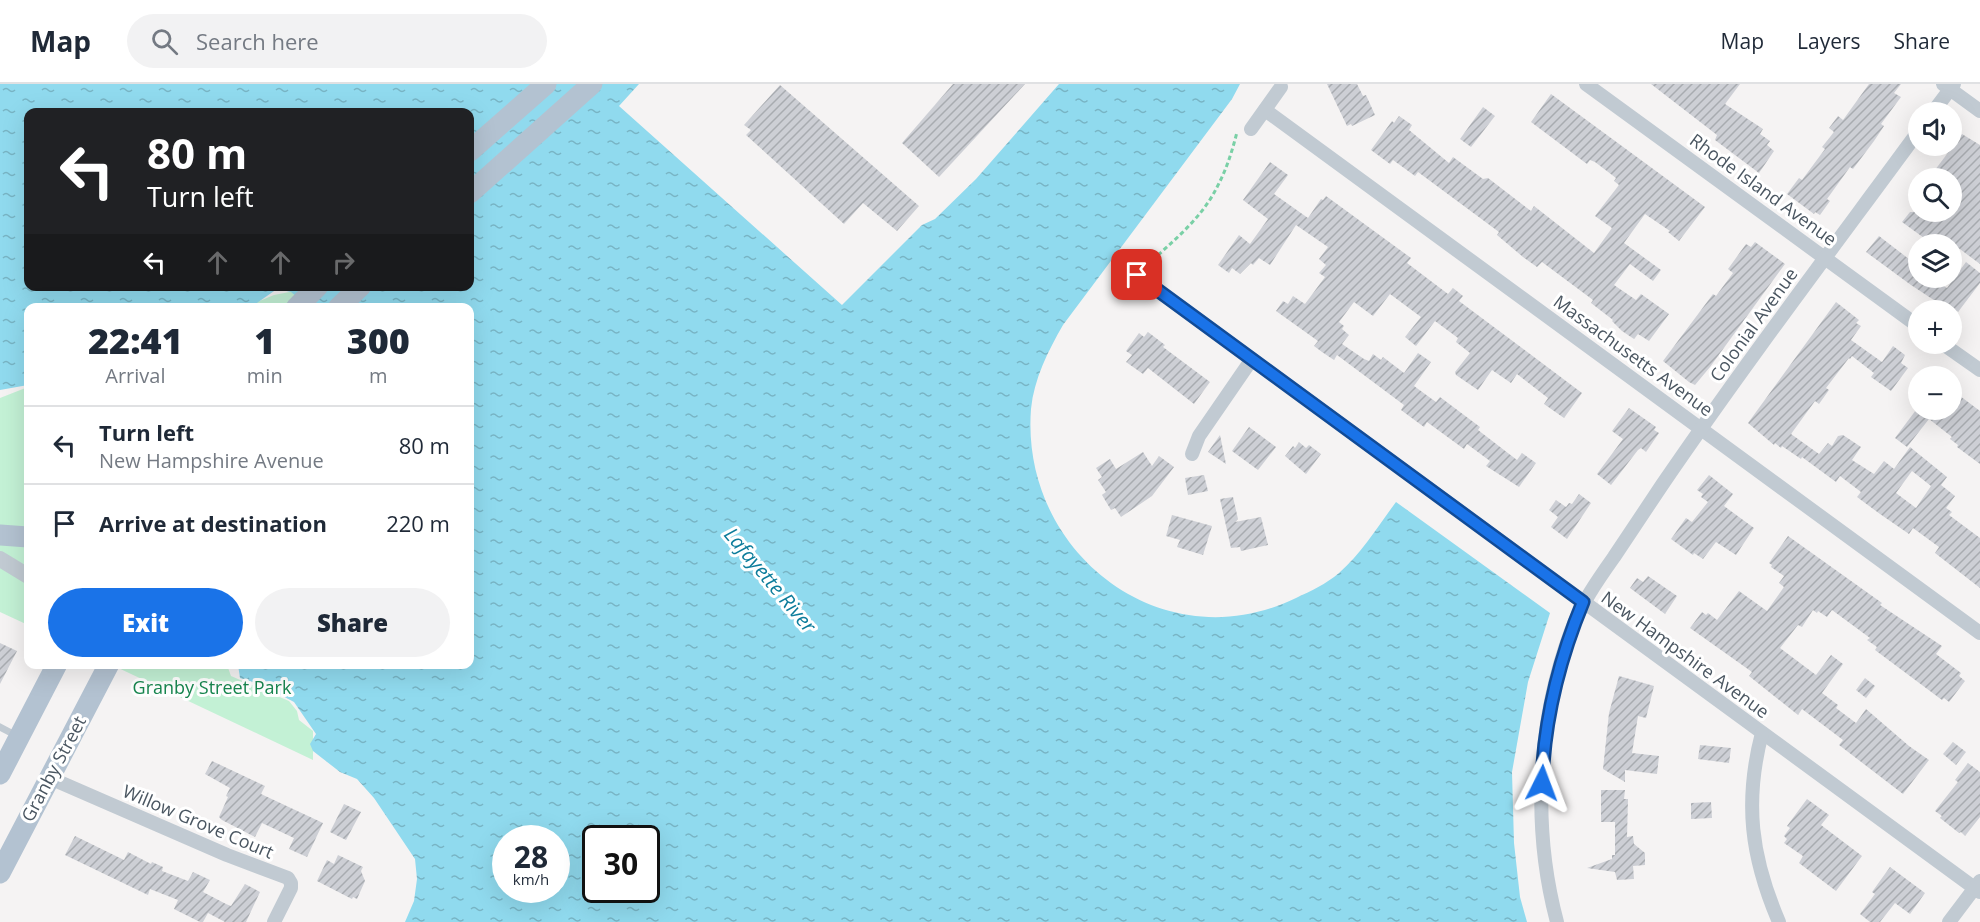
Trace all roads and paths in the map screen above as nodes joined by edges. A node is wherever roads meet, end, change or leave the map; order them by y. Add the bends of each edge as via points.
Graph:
1 (546, 84) edge
2 (592, 84) edge
3 (1586, 84) edge
4 (1949, 86) edge
5 (1281, 87) dead end
6 (1939, 102) edge
7 (1265, 110) junction
8 (1980, 111) edge
9 (1244, 130) joint
10 (1908, 146) edge
11 (474, 147) edge
12 (474, 189) edge
13 (1825, 258) junction
14 (1137, 275) joint
15 (313, 291) edge
16 (356, 291) edge
17 (301, 303) edge
18 (344, 303) edge
19 (1908, 319) edge
20 (1957, 354) edge
21 (1252, 359) junction
22 (1980, 370) edge
23 (1701, 428) junction
24 (1192, 454) dead end
25 (0, 535) edge
26 (24, 537) edge
27 (0, 559) edge
28 (24, 574) edge
29 (1583, 602) junction
30 (1980, 633) edge
31 (54, 669) edge
32 (106, 669) edge
33 (0, 727) edge
34 (1762, 734) junction
35 (19, 737) junction
36 (0, 774) edge
37 (50, 778) junction
38 (0, 873) edge
39 (1978, 887) edge
40 (274, 922) edge
41 (1557, 922) edge
42 (1779, 922) edge
43 (1949, 922) edge

1 - 11 main road
2 - 12 main road
3 - 13 street, Rhode Island Avenue
4 - 6 street
4 - 8 street
5 - 7 street
7 - 9 street
7 - 23 street, Massachusetts Avenue
9 - 14 path via 1216,191 1200,214
10 - 13 street, Colonial Avenue
13 - 19 street, Rhode Island Avenue
13 - 23 street, Colonial Avenue
14 - 21 street, New Hampshire Avenue
15 - 17 main road
16 - 18 main road
20 - 22 street
21 - 24 street via 1199,436
21 - 29 street, New Hampshire Avenue
23 - 29 street, Colonial Avenue
23 - 30 street, Massachusetts Avenue
25 - 26 main road
27 - 28 street
29 - 34 street, New Hampshire Avenue
29 - 41 street, Colonial Avenue via 1559,667 1543,760 1544,851
31 - 35 main road
32 - 37 main road, Granby Street
33 - 35 lane
34 - 39 street, New Hampshire Avenue
34 - 42 street via 1754,764 1752,818 1760,871
35 - 36 main road
37 - 38 main road, Granby Street
37 - 40 street, Willow Grove Court via 288,878 291,888
39 - 43 street

